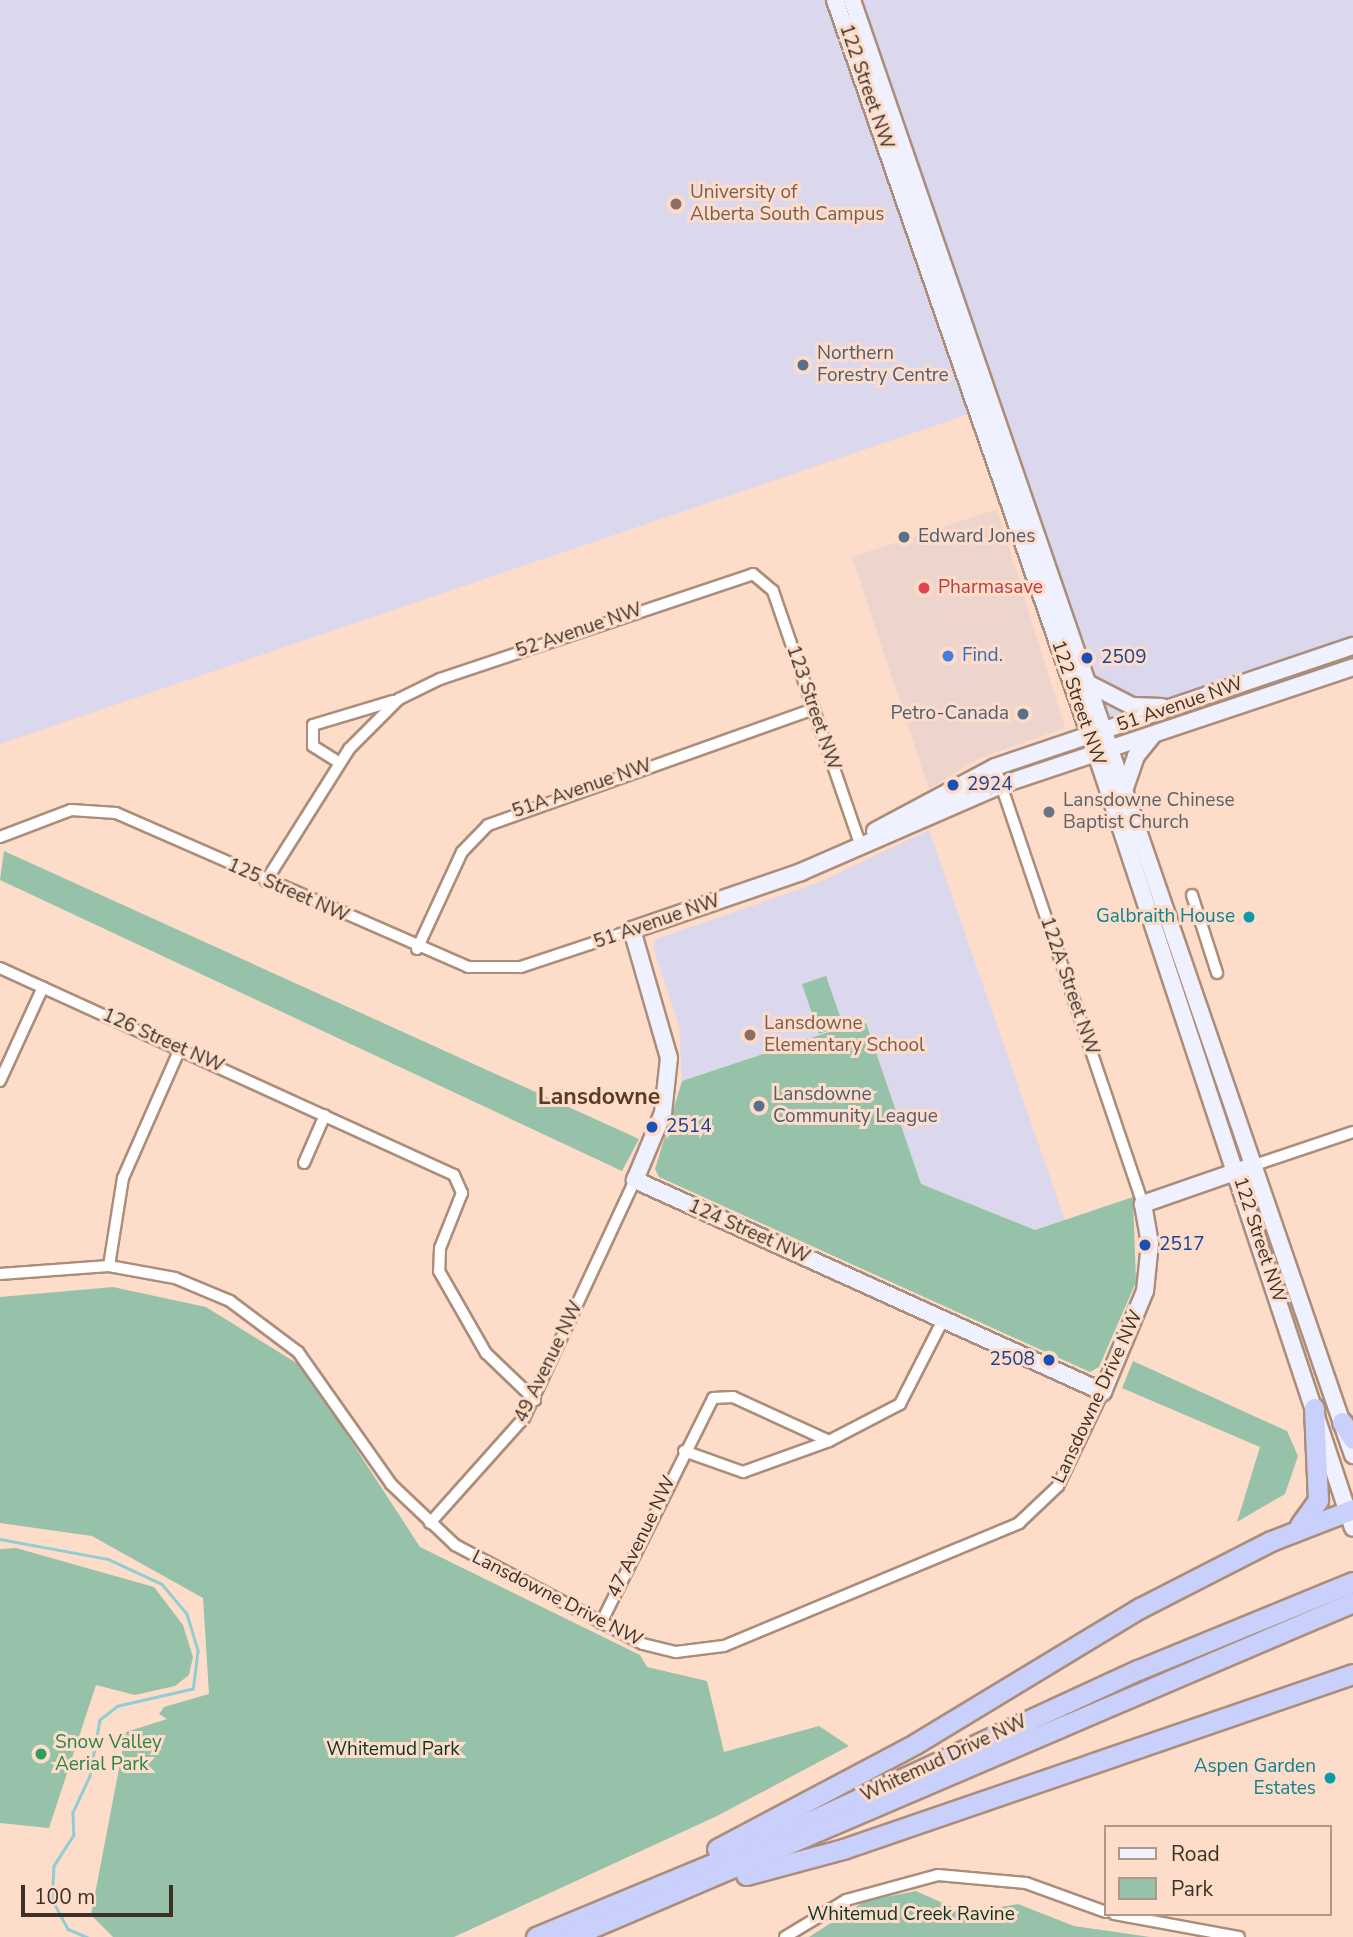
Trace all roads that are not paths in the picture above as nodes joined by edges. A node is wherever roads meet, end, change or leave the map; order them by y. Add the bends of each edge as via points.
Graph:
1 (835, 0) edge
2 (852, 0) edge
3 (762, 575) joint
4 (1353, 646) edge
5 (1353, 667) edge
6 (1089, 684) junction
7 (1216, 692) junction
8 (399, 699) junction
9 (1175, 706) junction
10 (814, 709) junction
11 (1154, 733) junction
12 (1100, 741) junction
13 (340, 763) junction
14 (995, 767) junction
15 (1001, 785) junction
16 (1125, 791) junction
17 (0, 837) edge
18 (860, 844) junction
19 (266, 881) junction
20 (1192, 895) dead end
21 (632, 930) junction
22 (417, 949) junction
23 (0, 968) edge
24 (489, 969) joint
25 (1217, 973) dead end
26 (43, 988) junction
27 (180, 1049) junction
28 (0, 1082) edge
29 (325, 1115) junction
30 (1353, 1132) edge
31 (304, 1163) dead end
32 (1255, 1165) junction
33 (1236, 1172) junction
34 (635, 1180) junction
35 (1143, 1204) junction
36 (109, 1266) junction
37 (0, 1273) edge
38 (943, 1320) junction
39 (1103, 1392) junction
40 (535, 1400) junction
41 (1314, 1408) junction
42 (1348, 1431) edge
43 (829, 1441) junction
44 (684, 1451) junction
45 (1353, 1455) edge
46 (1351, 1516) edge
47 (430, 1522) junction
48 (1292, 1531) junction
49 (1353, 1582) edge
50 (1353, 1602) edge
51 (601, 1623) junction
52 (1353, 1674) edge
53 (1353, 1688) edge
54 (1239, 1712) junction
55 (649, 1894) junction
56 (1104, 1911) edge
57 (1125, 1916) edge
58 (536, 1937) edge
59 (570, 1937) edge
60 (785, 1937) edge
61 (1239, 1937) edge

1 - 12 main road, 122 Street NW
2 - 6 main road, 122 Street NW
3 - 8 street, 52 Avenue NW via 738,576
3 - 10 street, 123 Street NW via 773,592
4 - 7 main road, 51 Avenue NW
5 - 11 main road, 51 Avenue NW
6 - 9 main road via 1132,706
6 - 12 main road, 122 Street NW
7 - 9 main road, 51 Avenue NW
7 - 12 main road
8 - 13 street, 52 Avenue NW
8 - 13 street, 52 Avenue NW via 313,725 310,742
9 - 12 main road, 51 Avenue NW
10 - 18 street, 123 Street NW
10 - 22 street, 51A Avenue NW via 488,825 462,852
11 - 12 main road, 51 Avenue NW
11 - 16 main road via 1136,756
12 - 14 main road, 51 Avenue NW
12 - 15 main road, 51 Avenue NW
12 - 16 main road, 122 Street NW
12 - 33 main road, 122 Street NW
13 - 19 street, 52 Avenue NW
14 - 15 street, 122A Street NW
14 - 18 main road, 51 Avenue NW
15 - 18 main road, 51 Avenue NW
15 - 35 street, 122A Street NW
16 - 32 main road, 122 Street NW
17 - 19 street, 125 Street NW via 87,809 116,813
18 - 21 main road, 51 Avenue NW
19 - 22 street, 125 Street NW
20 - 25 street
21 - 24 street, 51 Avenue NW via 534,964
21 - 34 main road via 665,1031 670,1074 663,1113
22 - 24 street, 125 Street NW
23 - 26 street, 126 Street NW
26 - 27 street, 126 Street NW
26 - 28 street
27 - 29 street, 126 Street NW
27 - 36 street via 123,1178
29 - 31 street
29 - 40 street, 126 Street NW via 458,1179 461,1198 440,1248 439,1271 486,1353
30 - 32 street
32 - 33 main road
32 - 42 main road, 122 Street NW
33 - 35 main road
33 - 41 main road, 122 Street NW
34 - 38 main road, 124 Street NW
34 - 40 street, 49 Avenue NW
35 - 39 main road, Lansdowne Drive NW via 1150,1243 1145,1291
36 - 37 street, Lansdowne Drive NW
36 - 47 street, Lansdowne Drive NW via 208,1289 271,1328 309,1365 383,1473
38 - 39 main road, 124 Street NW
38 - 43 street via 900,1404
39 - 51 street, Lansdowne Drive NW via 1058,1486 1030,1515 995,1535 712,1650 666,1651
40 - 47 street, 49 Avenue NW
41 - 46 main road, 122 Street NW
41 - 48 highway via 1318,1500 1312,1515
42 - 45 main road, 122 Street NW
43 - 44 street via 743,1472
43 - 44 street, 47 Avenue NW via 721,1395 706,1405
44 - 51 street, 47 Avenue NW
46 - 48 highway
47 - 51 street, Lansdowne Drive NW via 479,1561
48 - 55 highway via 1140,1608 915,1744
49 - 55 highway, Whitemud Drive NW via 1138,1670
50 - 55 highway, Whitemud Drive NW via 1109,1702 857,1819
52 - 54 highway
53 - 54 highway
54 - 55 highway via 843,1849
55 - 58 highway, Whitemud Drive NW
55 - 59 highway, Whitemud Drive NW
56 - 60 street via 1026,1883 937,1875 846,1900
57 - 61 street

